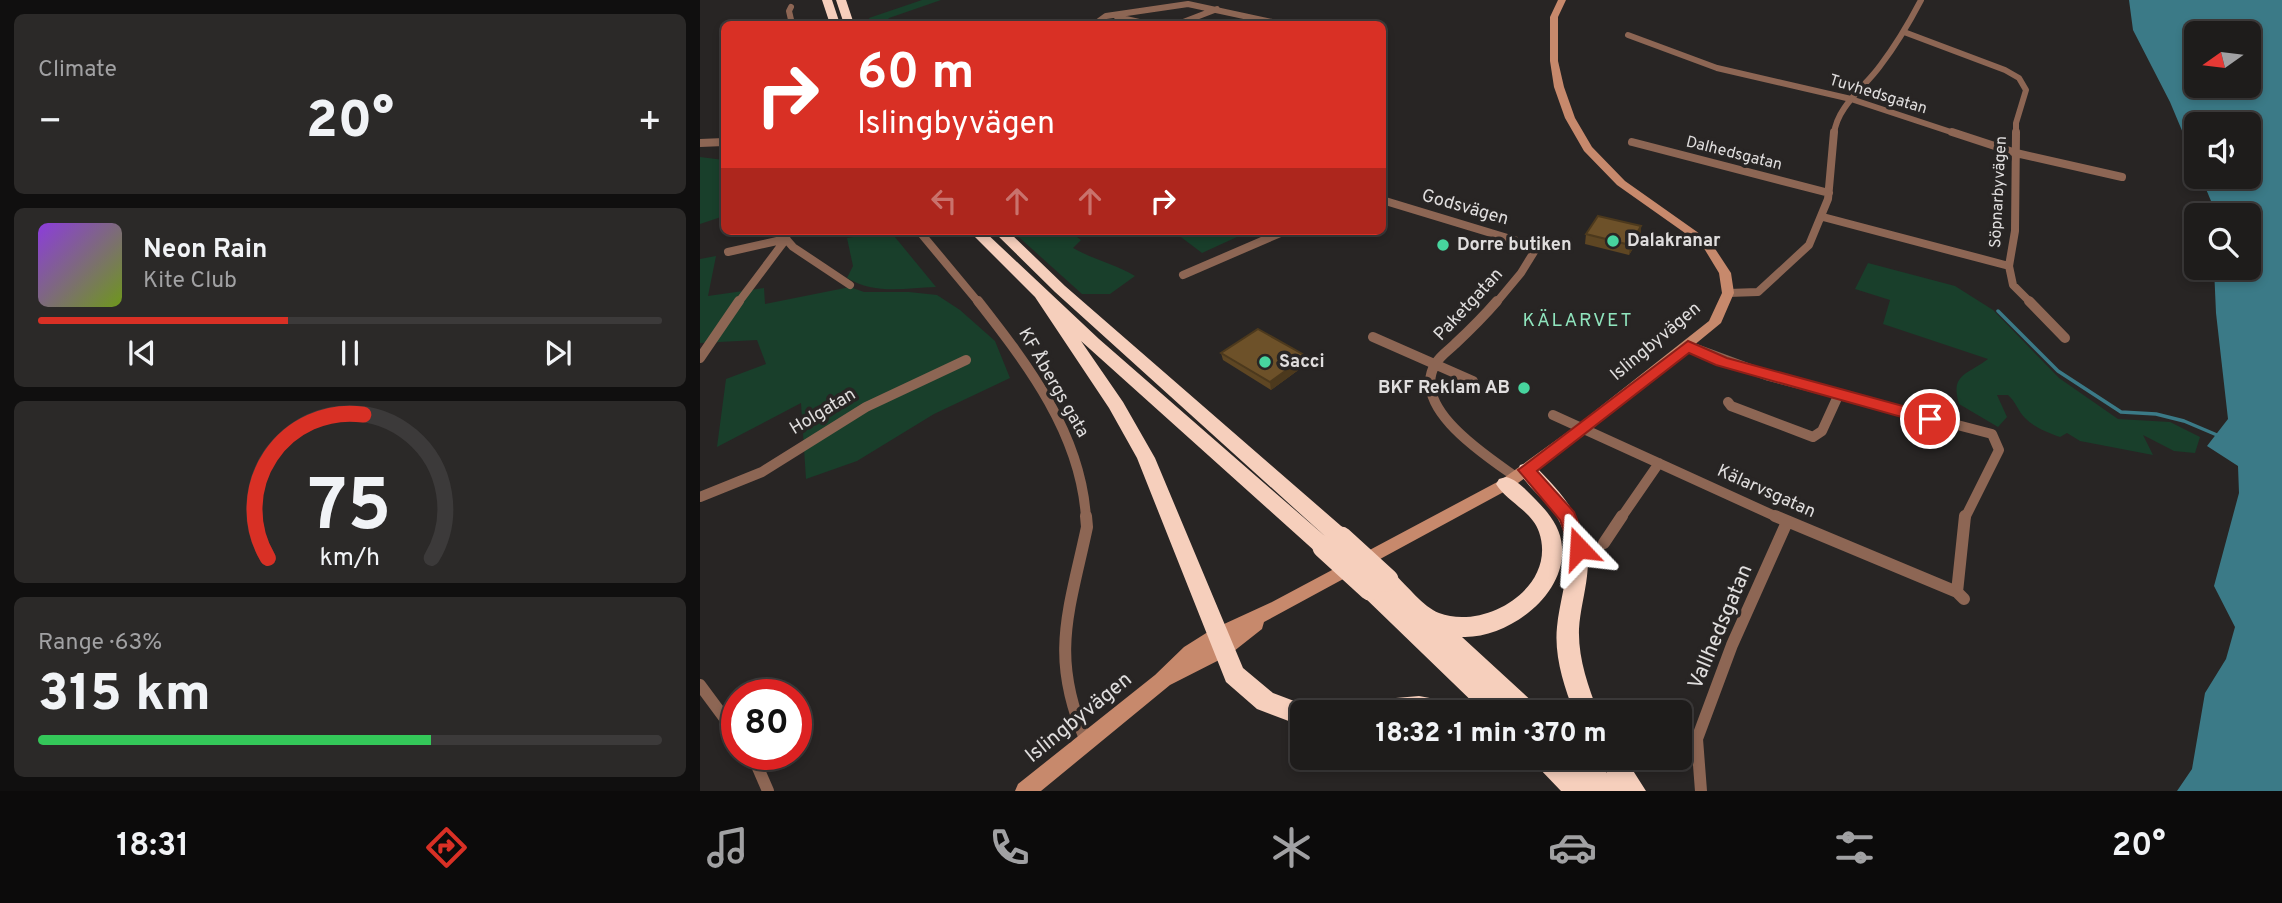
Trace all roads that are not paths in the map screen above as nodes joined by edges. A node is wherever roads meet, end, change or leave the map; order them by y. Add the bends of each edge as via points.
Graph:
1 (827, 0) edge
2 (841, 0) edge
3 (1562, 0) edge
4 (1921, 0) edge
5 (791, 7) dead end
6 (1217, 9) junction
7 (1106, 16) junction
8 (791, 21) edge
9 (834, 21) edge
10 (848, 21) edge
11 (1099, 21) edge
12 (1132, 21) edge
13 (1186, 21) edge
14 (1262, 21) edge
15 (1904, 32) junction
16 (1628, 35) dead end
17 (1851, 99) junction
18 (721, 142) edge
19 (1632, 142) dead end
20 (700, 143) edge
21 (2016, 153) junction
22 (2122, 177) dead end
23 (1829, 193) junction
24 (1386, 201) edge
25 (1822, 217) junction
26 (787, 235) edge
27 (922, 235) edge
28 (980, 235) edge
29 (1004, 235) edge
30 (1276, 235) edge
31 (1537, 247) joint
32 (728, 252) dead end
33 (2009, 266) junction
34 (1183, 275) dead end
35 (850, 285) dead end
36 (1728, 293) junction
37 (1043, 297) junction
38 (1373, 337) dead end
39 (2065, 338) dead end
40 (705, 344) edge
41 (1688, 346) junction
42 (700, 358) edge
43 (966, 360) dead end
44 (1434, 365) junction
45 (1473, 381) dead end
46 (1838, 396) junction
47 (1728, 402) dead end
48 (1553, 415) dead end
49 (1582, 429) junction
50 (1659, 463) junction
51 (1516, 477) junction
52 (700, 497) edge
53 (1787, 522) junction
54 (1332, 543) junction
55 (1604, 543) dead end
56 (1378, 585) junction
57 (1432, 621) junction
58 (1220, 642) junction
59 (700, 685) edge
60 (1488, 700) edge
61 (1514, 700) edge
62 (1581, 700) edge
63 (1290, 712) edge
64 (721, 713) edge
65 (1086, 741) junction
66 (759, 770) edge
67 (1558, 770) edge
68 (1586, 770) edge
69 (1619, 770) edge
70 (768, 791) edge
71 (1025, 791) edge
72 (1578, 791) edge
73 (1607, 791) edge
74 (1633, 791) edge
75 (1701, 791) edge

1 - 9 highway
2 - 10 highway
3 - 36 street via 1554,17 1554,61 1570,118 1588,149 1621,183 1706,243 1725,273
4 - 15 street
5 - 8 street
6 - 7 street via 1188,4
6 - 13 street
6 - 14 street
7 - 11 street
7 - 12 street
15 - 17 street
15 - 21 street, Söpnarbyvägen via 2019,78 2026,90 2016,123
16 - 17 street, Tuvhedsgatan via 1717,68
17 - 21 street, Tuvhedsgatan
17 - 23 street via 1835,124
18 - 20 street
19 - 23 street, Dalhedsgatan
21 - 22 street, Tuvhedsgatan
21 - 33 street, Söpnarbyvägen via 2015,231
23 - 25 street
24 - 31 street, Godsvägen
25 - 33 street, Söpnarbyvägen
25 - 36 street via 1810,245 1758,292
26 - 32 street
26 - 35 street via 793,247
26 - 40 street
27 - 65 street, KF Åbergs gata via 1013,344 1059,423 1082,479 1087,527 1062,665 1069,703
28 - 37 highway
29 - 54 highway
30 - 34 street
31 - 44 street, Paketgatan via 1498,299
33 - 39 street, Söpnarbyvägen via 2013,285
36 - 41 street, Islingbyvägen via 1715,323
37 - 54 highway
37 - 58 highway via 1117,405 1146,458
38 - 44 street
40 - 42 street
41 - 46 street via 1722,362
41 - 49 street, Islingbyvägen
43 - 52 street, Holgatan via 866,407 762,472
44 - 45 street
44 - 51 street, Paketgatan via 1432,386 1440,410 1474,448
46 - 47 street via 1822,431 1813,437 1766,422
46 - 53 street, Kälarvsgatan via 1992,435 1999,450 1965,515 1960,595
48 - 49 street, Kälarvsgatan
49 - 50 street, Kälarvsgatan
49 - 51 street, Islingbyvägen
50 - 53 street, Kälarvsgatan
50 - 55 street
51 - 57 highway via 1548,530 1552,550 1543,580 1517,608 1489,624 1468,628
51 - 58 street, Islingbyvägen
51 - 62 highway via 1568,517 1579,548 1568,631
53 - 75 street, Vallhedsgatan via 1732,645 1697,739
54 - 56 highway, bridge
56 - 57 highway
56 - 60 highway
57 - 61 highway
58 - 63 highway via 1234,675 1251,693
58 - 65 street, Islingbyvägen via 1190,653
59 - 64 street
65 - 71 street, Islingbyvägen
66 - 70 street
67 - 72 highway
68 - 73 highway
69 - 74 highway

